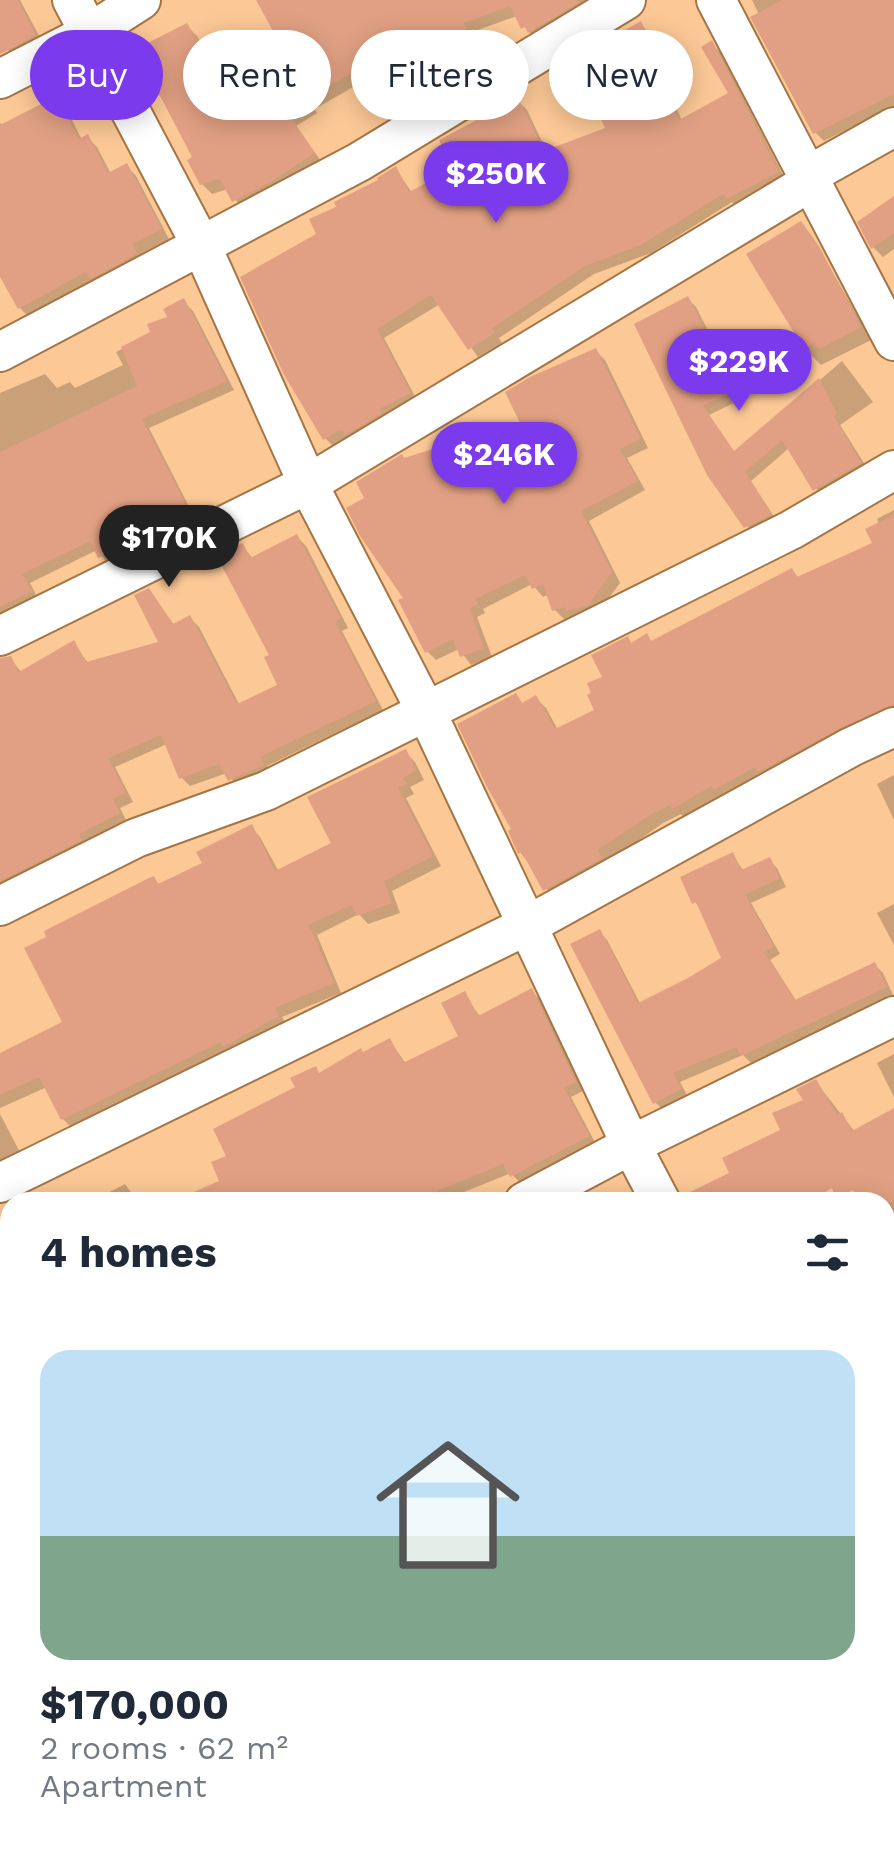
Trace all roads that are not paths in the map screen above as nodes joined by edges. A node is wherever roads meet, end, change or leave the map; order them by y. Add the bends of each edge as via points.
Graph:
1 (72, 0) edge
2 (141, 0) edge
3 (626, 0) edge
4 (716, 0) edge
5 (86, 30) edge
6 (94, 30) edge
7 (30, 64) edge
8 (0, 79) edge
9 (134, 120) edge
10 (894, 127) edge
11 (809, 179) junction
12 (201, 244) junction
13 (894, 341) edge
14 (0, 352) edge
15 (894, 470) edge
16 (308, 484) junction
17 (0, 636) edge
18 (426, 712) junction
19 (894, 727) edge
20 (0, 906) edge
21 (528, 924) junction
22 (894, 1016) edge
23 (631, 1146) junction
24 (0, 1183) edge
25 (543, 1192) edge
26 (656, 1192) edge

1 - 5 street
2 - 6 street
3 - 12 street via 359,162
4 - 11 street
7 - 8 street
9 - 12 street
10 - 11 street
11 - 13 street
11 - 16 street
12 - 14 street
12 - 16 street
15 - 18 street via 791,530
16 - 17 street
16 - 18 street
18 - 20 street via 266,791 136,838
18 - 21 street
19 - 21 street
21 - 23 street
21 - 24 street
22 - 23 street
23 - 25 street
23 - 26 street

